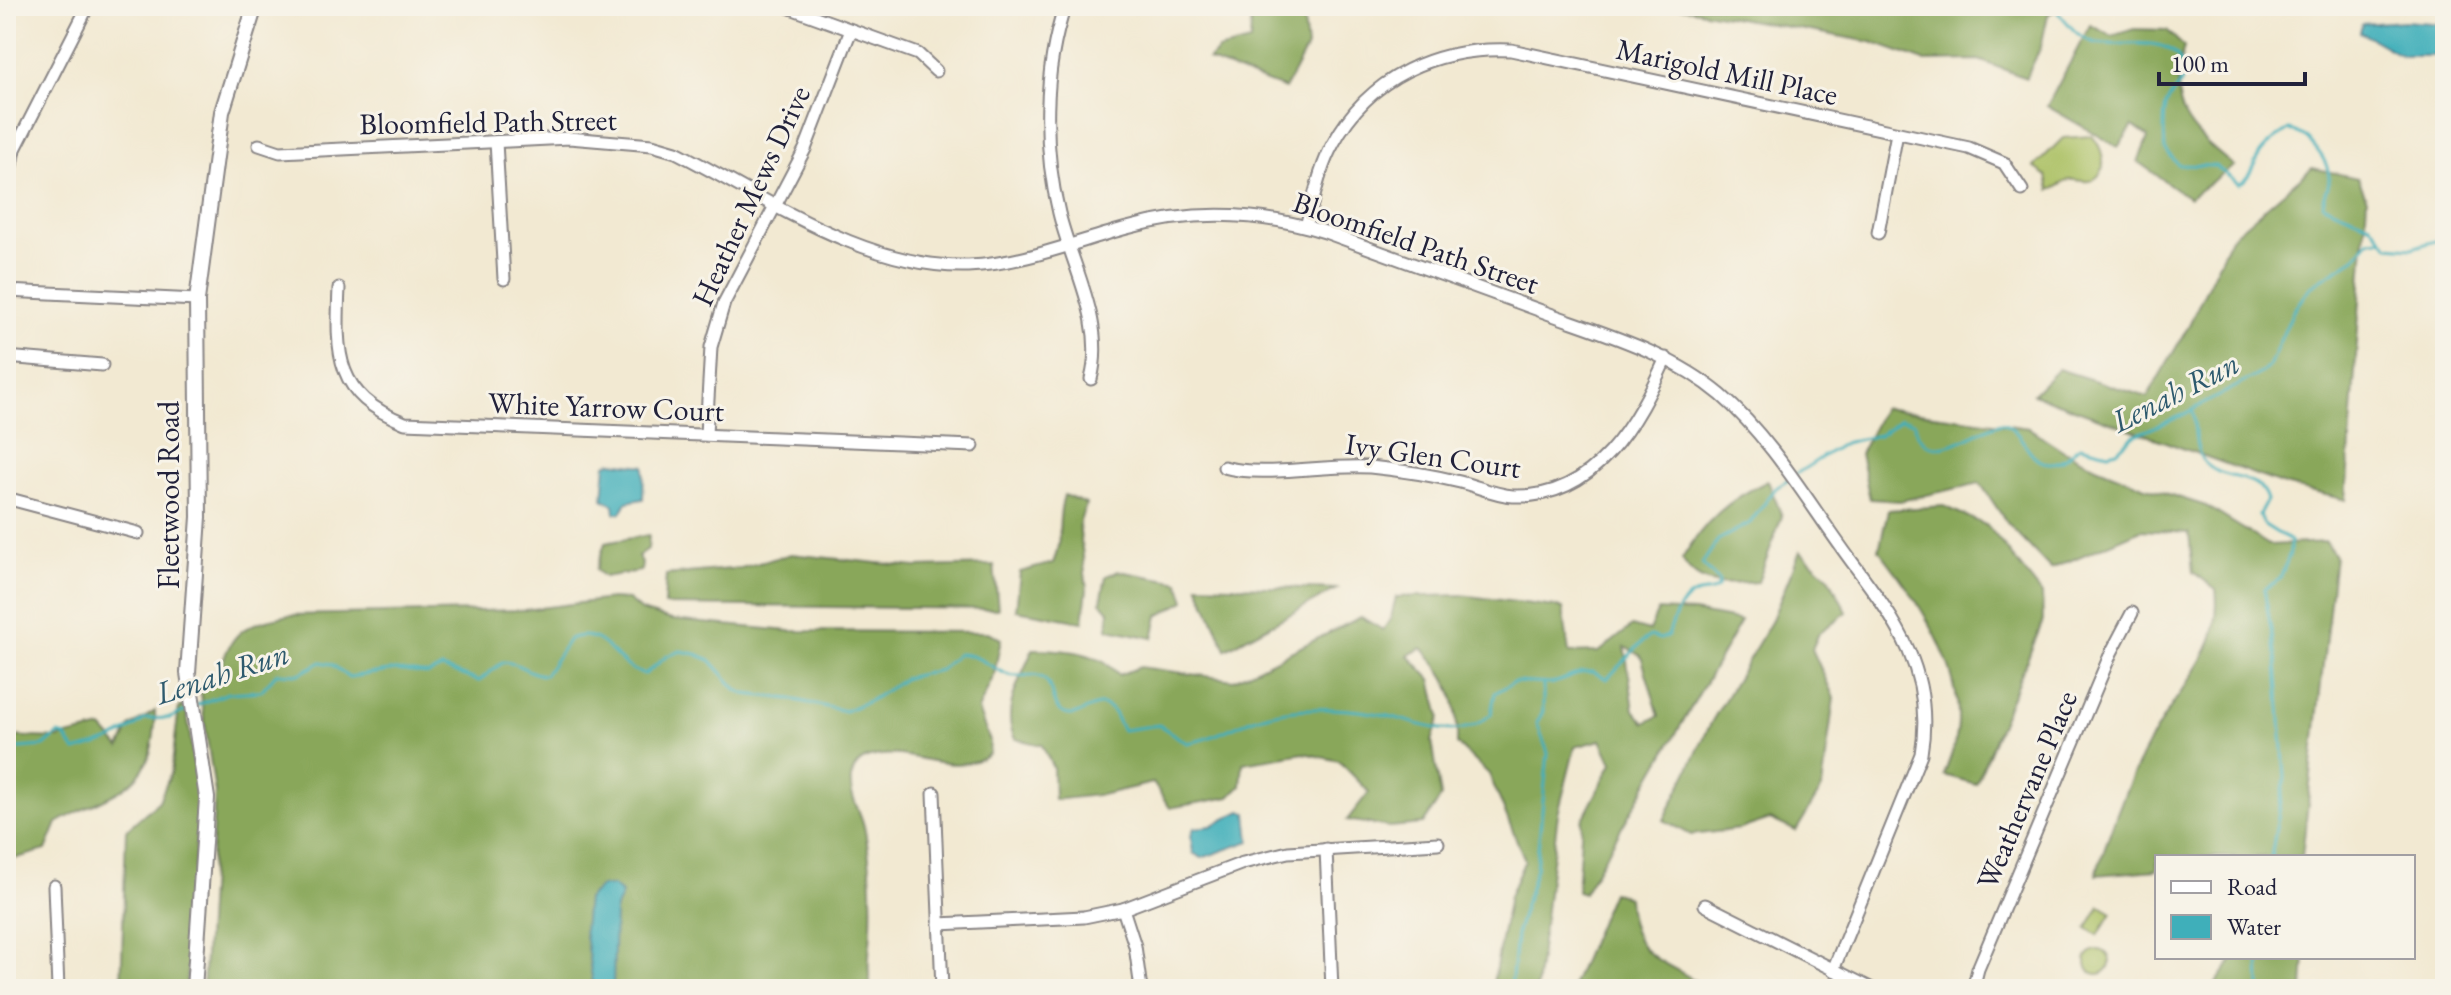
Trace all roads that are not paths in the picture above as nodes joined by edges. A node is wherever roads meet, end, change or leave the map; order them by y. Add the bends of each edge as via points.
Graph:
1 (88, 6) edge
2 (255, 6) edge
3 (785, 6) edge
4 (1065, 6) edge
5 (851, 30) junction
6 (936, 71) dead end
7 (1897, 133) junction
8 (496, 142) junction
9 (259, 145) dead end
10 (11, 148) edge
11 (2022, 190) dead end
12 (778, 204) junction
13 (1306, 226) junction
14 (1878, 233) dead end
15 (6, 243) edge
16 (1069, 245) junction
17 (504, 279) dead end
18 (339, 288) dead end
19 (6, 291) edge
20 (197, 300) junction
21 (6, 357) edge
22 (1666, 358) junction
23 (102, 365) dead end
24 (1091, 379) dead end
25 (706, 434) junction
26 (973, 446) dead end
27 (1224, 467) dead end
28 (6, 498) edge
29 (138, 533) dead end
30 (2132, 613) dead end
31 (934, 793) dead end
32 (1438, 843) dead end
33 (1326, 849) junction
34 (54, 886) dead end
35 (1705, 905) dead end
36 (1123, 909) junction
37 (939, 924) junction
38 (1833, 970) junction
39 (58, 989) edge
40 (194, 989) edge
41 (942, 989) edge
42 (1141, 989) edge
43 (1332, 989) edge
44 (1872, 989) edge
45 (1973, 989) edge

1 - 10 street
2 - 20 main road, Fleetwood Road via 222,112
3 - 5 street
4 - 16 street via 1048,99 1050,156
5 - 6 street via 918,54
5 - 12 street, Heather Mews Drive
7 - 11 street, Marigold Mill Place via 1988,155 2013,172
7 - 13 street, Marigold Mill Place via 1511,50 1455,52 1401,73 1357,110 1325,161
7 - 14 street
8 - 9 street, Bloomfield Path Street via 280,152
8 - 12 street, Bloomfield Path Street via 569,138 652,145
8 - 17 street
10 - 15 street
12 - 16 street, Bloomfield Path Street via 851,243 916,261 996,263
12 - 25 street, Heather Mews Drive via 724,303 711,347
13 - 16 street, Bloomfield Path Street via 1242,215 1196,215
13 - 22 street, Bloomfield Path Street
16 - 24 street via 1095,338
18 - 25 street, White Yarrow Court via 337,333 343,372 362,399 387,416 424,425
19 - 20 street
20 - 40 main road, Fleetwood Road via 199,517 188,658 207,798
21 - 23 street
22 - 27 street, Ivy Glen Court via 1623,439 1587,472 1547,491 1512,496 1381,468 1240,472
22 - 38 street, Bloomfield Path Street via 1724,398 1777,460 1904,636 1920,684 1924,740 1914,779
25 - 26 street, White Yarrow Court
28 - 29 street
30 - 45 street, Weathervane Place
31 - 37 street
32 - 33 street
33 - 36 street via 1243,863
33 - 43 street
34 - 39 street
35 - 38 street
36 - 37 street via 1071,918
36 - 42 street
37 - 41 street
38 - 44 street

